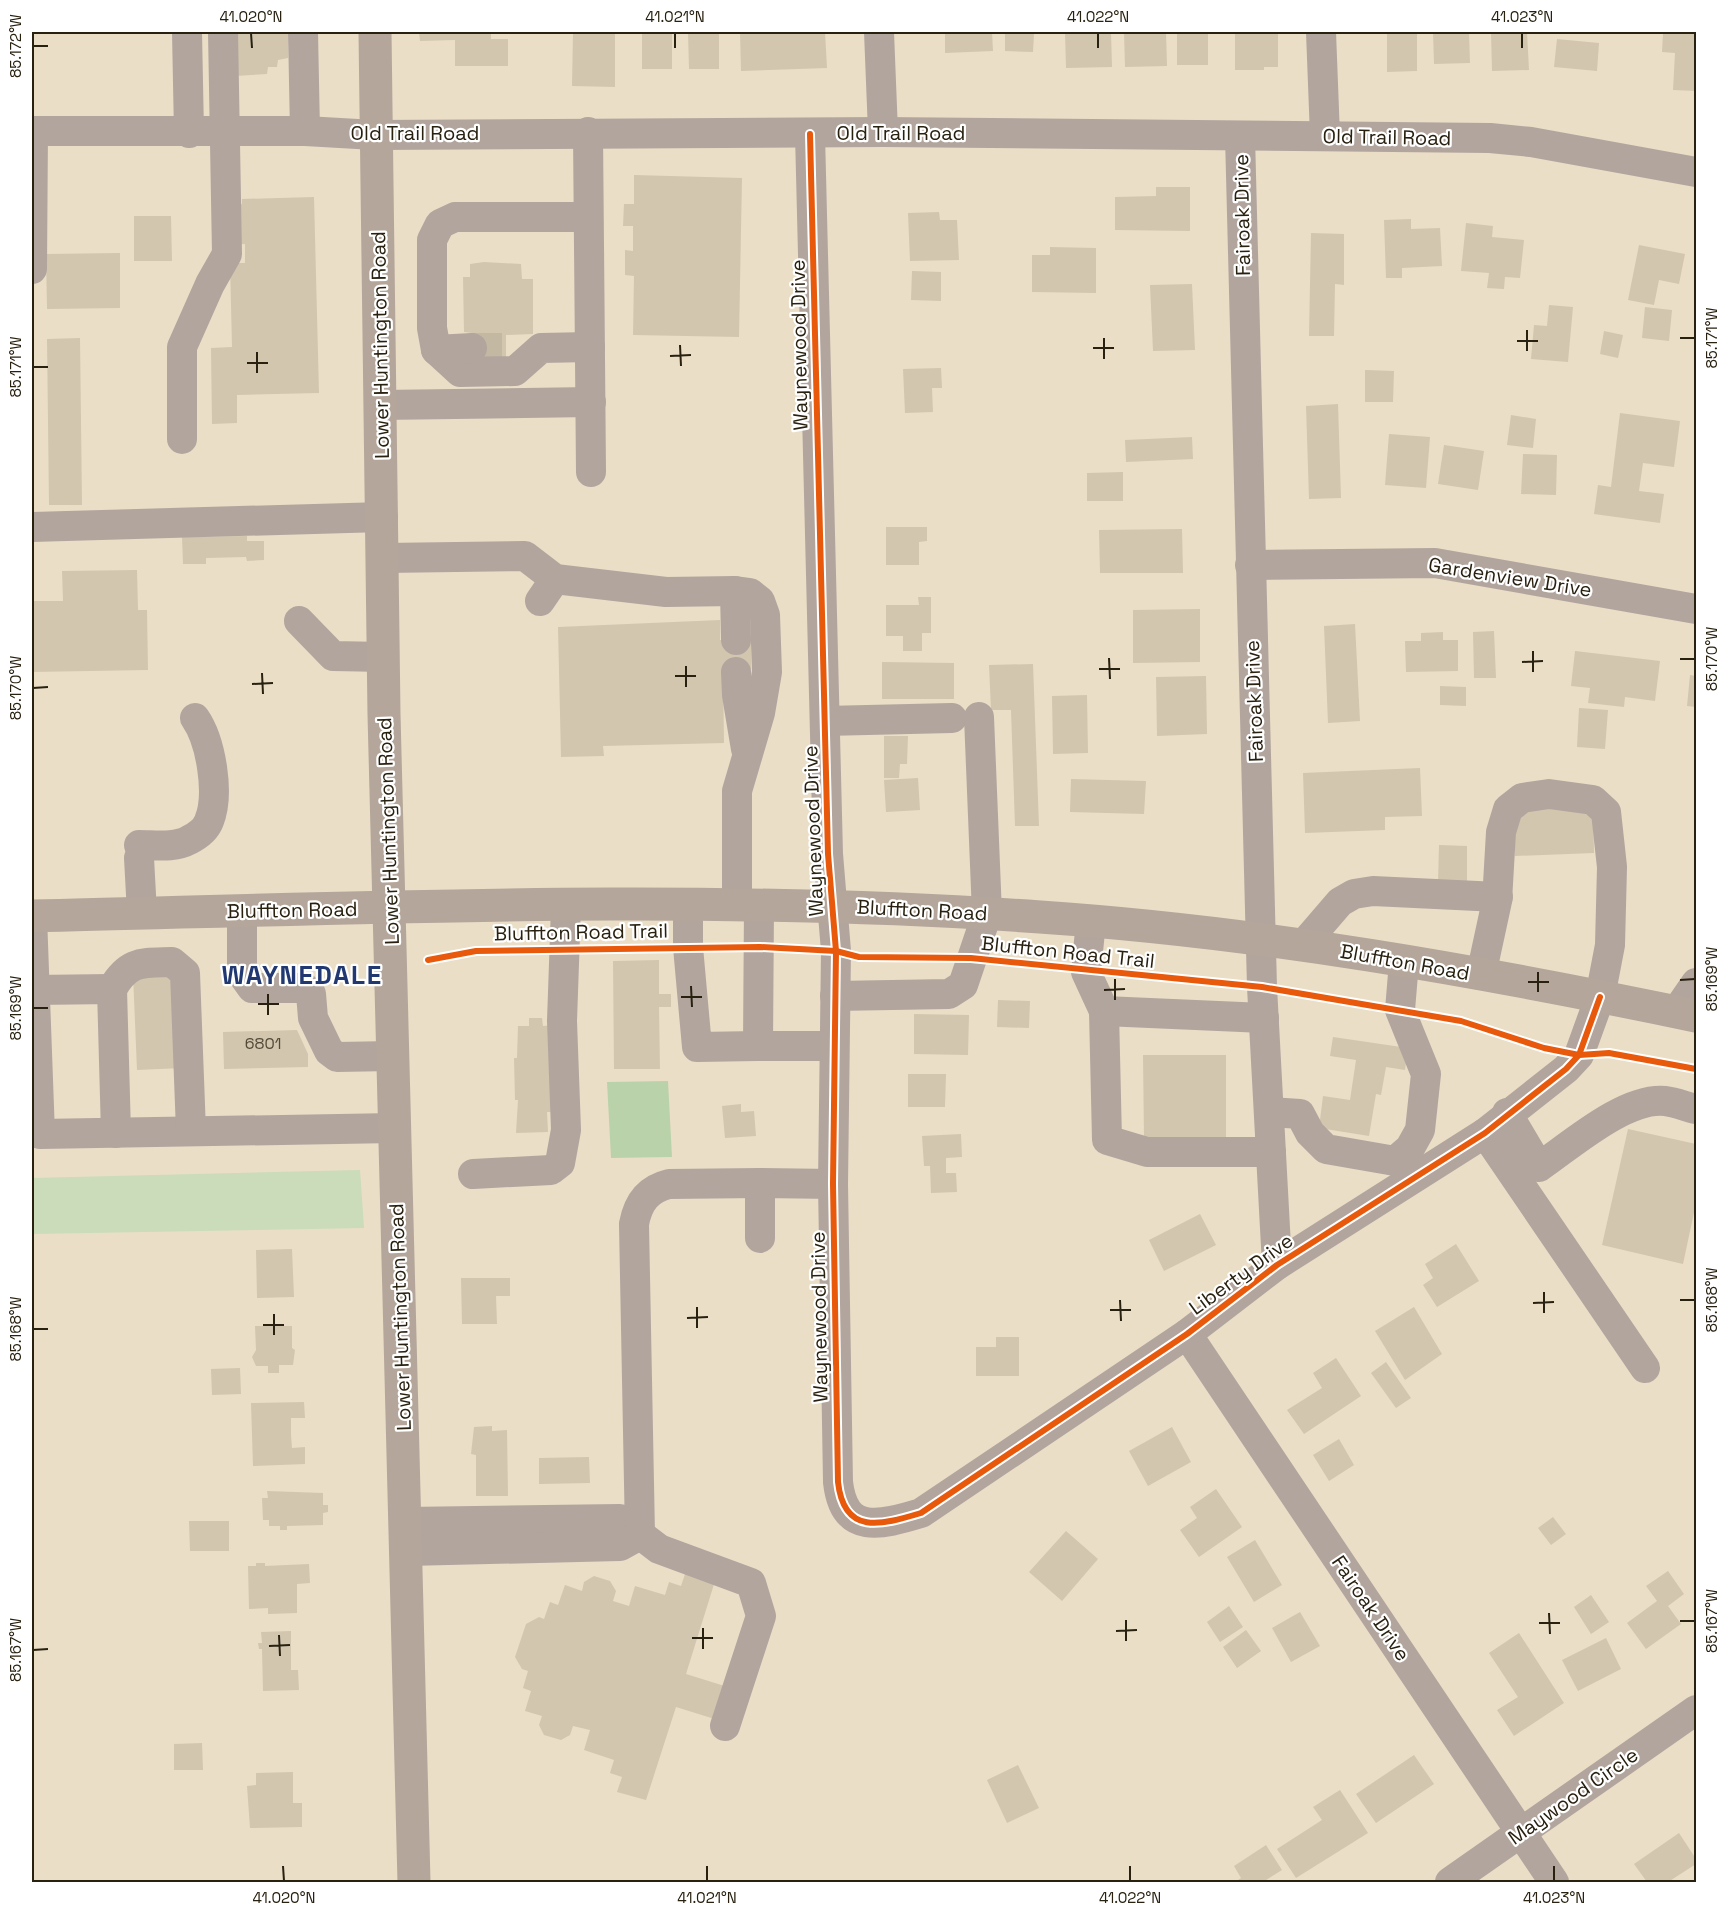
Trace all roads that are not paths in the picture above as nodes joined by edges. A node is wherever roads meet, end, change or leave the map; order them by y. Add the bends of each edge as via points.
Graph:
1 (186, 32) edge
2 (223, 32) edge
3 (303, 32) edge
4 (375, 32) edge
5 (879, 32) edge
6 (1321, 32) edge
7 (32, 131) edge
8 (305, 132) junction
9 (588, 132) junction
10 (883, 132) junction
11 (189, 133) junction
12 (225, 133) junction
13 (810, 134) junction
14 (375, 135) junction
15 (1240, 136) junction
16 (1325, 136) junction
17 (1696, 172) edge
18 (588, 217) junction
19 (32, 269) edge
20 (472, 348) tunnel mouth
21 (507, 348) tunnel mouth
22 (540, 348) junction
23 (590, 348) junction
24 (436, 350) junction
25 (591, 402) junction
26 (381, 405) junction
27 (182, 439) dead end
28 (591, 472) dead end
29 (383, 517) junction
30 (32, 526) edge
31 (384, 558) junction
32 (1250, 565) junction
33 (735, 591) junction
34 (1696, 609) edge
35 (299, 621) dead end
36 (736, 640) dead end
37 (384, 657) junction
38 (736, 672) dead end
39 (195, 718) dead end
40 (825, 721) junction
41 (747, 755) junction
42 (1498, 897) junction
43 (831, 905) junction
44 (566, 906) junction
45 (688, 906) junction
46 (748, 906) junction
47 (390, 908) junction
48 (242, 911) junction
49 (142, 913) junction
50 (987, 914) junction
51 (32, 916) edge
52 (1091, 921) junction
53 (1262, 938) junction
54 (1304, 945) junction
55 (1404, 962) junction
56 (1480, 975) junction
57 (1696, 983) edge
58 (112, 989) junction
59 (34, 990) junction
60 (835, 996) junction
61 (1600, 997) junction
62 (1104, 1011) junction
63 (1686, 1014) edge
64 (1264, 1018) junction
65 (759, 1046) junction
66 (833, 1046) junction
67 (393, 1056) junction
68 (1696, 1110) edge
69 (1269, 1112) junction
70 (1507, 1113) junction
71 (395, 1128) junction
72 (191, 1131) junction
73 (116, 1132) junction
74 (1485, 1133) junction
75 (1271, 1152) junction
76 (473, 1174) dead end
77 (760, 1183) junction
78 (833, 1184) junction
79 (760, 1238) dead end
80 (1277, 1265) junction
81 (1187, 1334) junction
82 (1645, 1368) dead end
83 (857, 1521) joint
84 (640, 1535) junction
85 (406, 1537) junction
86 (1696, 1710) edge
87 (725, 1726) dead end
88 (1521, 1833) junction
89 (414, 1882) edge
90 (1450, 1882) edge
91 (1554, 1882) edge

1 - 11 street
2 - 12 street
3 - 8 street
4 - 14 main road, Lower Huntington Road
5 - 10 street
6 - 16 street
7 - 11 street, Old Trail Road
7 - 19 street
8 - 12 street, Old Trail Road
8 - 14 street, Old Trail Road
9 - 13 street, Old Trail Road
9 - 14 street, Old Trail Road
9 - 18 street
10 - 13 street, Old Trail Road
10 - 15 street, Old Trail Road
11 - 12 street, Old Trail Road
12 - 27 street via 227,254 182,347
13 - 40 street, Waynewood Drive
14 - 26 main road, Lower Huntington Road
15 - 16 street, Old Trail Road
15 - 32 street, Fairoak Drive
16 - 17 street, Old Trail Road via 1490,138
18 - 23 street
18 - 24 street via 455,217 440,224 432,240 432,328
20 - 24 street
21 - 22 street
22 - 23 street
22 - 24 street via 515,371 460,372
23 - 25 street
25 - 26 street
25 - 28 street
26 - 29 main road, Lower Huntington Road
29 - 30 street
29 - 31 main road, Lower Huntington Road
31 - 33 street via 525,556 548,590
31 - 37 main road, Lower Huntington Road
32 - 34 street, Gardenview Drive via 1435,563
32 - 53 street, Fairoak Drive
33 - 36 street
33 - 41 street via 750,593 760,601 765,615 767,672
35 - 37 street via 333,656
37 - 47 main road, Lower Huntington Road
38 - 41 street
39 - 49 street via 210,748 209,821 187,841 139,852
40 - 43 street, Waynewood Drive
40 - 50 street via 966,717
41 - 46 street via 737,791
42 - 54 street via 1373,891 1354,894 1340,902
42 - 56 street, Liberty Drive
42 - 61 street, Liberty Drive via 1501,832 1508,809 1522,798 1549,794 1593,800 1606,812 1612,867 1610,945
43 - 46 main road, Bluffton Road
43 - 50 main road, Bluffton Road
43 - 60 street, Waynewood Drive
44 - 45 main road, Bluffton Road
44 - 47 main road, Bluffton Road
44 - 76 street via 562,1021 566,1130 560,1163 551,1170
45 - 46 main road, Bluffton Road
45 - 65 street via 697,1047
46 - 65 street
47 - 48 main road, Bluffton Road
47 - 67 main road, Lower Huntington Road
48 - 49 main road, Bluffton Road
48 - 67 street via 242,974 252,988 305,988 311,994 313,1018 329,1051 337,1057
49 - 51 main road, Bluffton Road
50 - 52 main road, Bluffton Road
50 - 60 street via 963,985 950,994
51 - 59 street
52 - 53 main road, Bluffton Road
52 - 62 street via 1086,972
53 - 54 main road, Bluffton Road
53 - 64 street, Fairoak Drive
54 - 55 main road, Bluffton Road
55 - 56 main road, Bluffton Road
55 - 69 street via 1400,1010 1426,1074 1420,1130 1410,1148 1395,1161 1326,1149 1310,1133 1300,1114
56 - 61 main road, Bluffton Road
57 - 63 street
58 - 59 street
58 - 72 street via 123,973 137,963 172,962 185,973
58 - 73 street
59 - 73 street via 40,1134
60 - 66 street, Waynewood Drive
61 - 63 main road, Bluffton Road
61 - 70 street, Liberty Drive via 1579,1055
62 - 64 street
62 - 75 street via 1107,1140 1147,1152
64 - 69 street, Fairoak Drive
65 - 66 street
66 - 78 street, Waynewood Drive
67 - 71 main road, Lower Huntington Road
68 - 70 street via 1664,1101 1634,1106 1539,1167
69 - 75 street, Fairoak Drive
70 - 74 street, Liberty Drive
71 - 72 street
71 - 85 main road, Lower Huntington Road
72 - 73 street
74 - 80 street, Liberty Drive
74 - 82 street
75 - 80 street, Fairoak Drive
77 - 78 street
77 - 79 street
77 - 84 street via 655,1187 636,1210
78 - 83 street, Waynewood Drive via 838,1482 840,1498
80 - 81 street, Liberty Drive
81 - 83 street, Liberty Drive via 921,1513 895,1521
81 - 88 street, Fairoak Drive
84 - 85 street via 620,1546
84 - 87 street via 659,1549 751,1583 761,1616
85 - 89 main road, Lower Huntington Road
86 - 88 street, Maywood Circle
88 - 90 street, Maywood Circle
88 - 91 street, Fairoak Drive

